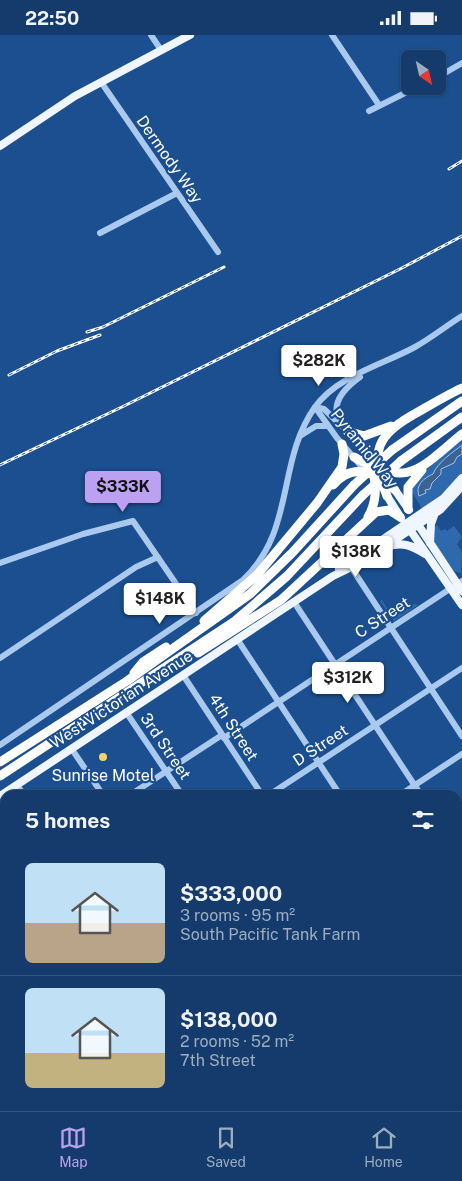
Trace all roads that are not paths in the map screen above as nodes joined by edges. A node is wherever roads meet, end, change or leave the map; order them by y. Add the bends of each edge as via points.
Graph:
1 (152, 35) edge
2 (190, 35) edge
3 (332, 35) edge
4 (161, 50) junction
5 (462, 63) edge
6 (446, 72) edge
7 (101, 82) junction
8 (401, 95) edge
9 (379, 105) junction
10 (368, 111) dead end
11 (0, 146) edge
12 (177, 193) junction
13 (100, 233) dead end
14 (218, 252) dead end
15 (462, 316) edge
16 (373, 368) junction
17 (462, 387) edge
18 (462, 401) edge
19 (315, 407) junction
20 (462, 417) edge
21 (340, 422) junction
22 (394, 425) junction
23 (328, 426) junction
24 (347, 431) junction
25 (462, 434) edge
26 (299, 436) junction
27 (356, 440) joint
28 (342, 444) junction
29 (354, 457) joint
30 (433, 457) junction
31 (376, 472) junction
32 (462, 478) edge
33 (462, 486) edge
34 (395, 490) joint
35 (387, 496) joint
36 (317, 503) junction
37 (408, 509) junction
38 (435, 513) junction
39 (365, 521) junction
40 (416, 521) junction
41 (405, 523) junction
42 (430, 543) junction
43 (158, 557) junction
44 (367, 557) junction
45 (429, 557) junction
46 (0, 563) edge
47 (350, 565) junction
48 (457, 586) edge
49 (294, 602) junction
50 (462, 605) edge
51 (196, 613) junction
52 (391, 628) junction
53 (237, 639) junction
54 (0, 658) edge
55 (335, 665) junction
56 (462, 668) edge
57 (155, 675) junction
58 (183, 675) junction
59 (127, 681) junction
60 (431, 688) junction
61 (279, 702) junction
62 (126, 712) junction
63 (375, 725) junction
64 (223, 736) junction
65 (462, 736) edge
66 (0, 745) edge
67 (71, 748) junction
68 (38, 752) junction
69 (462, 754) edge
70 (0, 762) edge
71 (318, 762) junction
72 (166, 771) junction
73 (0, 776) edge
74 (0, 781) edge
75 (17, 785) junction
76 (415, 785) junction
77 (9, 790) edge
78 (20, 790) edge
79 (99, 790) edge
80 (138, 790) edge
81 (179, 790) edge
82 (259, 790) edge
83 (276, 790) edge
84 (337, 790) edge
85 (408, 790) edge
86 (418, 790) edge

1 - 4 street
2 - 4 main road
3 - 9 street
4 - 7 main road
5 - 6 street
7 - 11 main road via 75,95
7 - 12 street, Dermody Way
8 - 9 street
9 - 10 street
12 - 13 street
12 - 14 street, Dermody Way
15 - 16 street via 416,347
16 - 19 street via 340,384
16 - 21 street via 342,395 336,407
17 - 22 highway
18 - 59 highway, bridge via 392,450 250,594
19 - 21 street, Pyramid Way via 324,409
19 - 23 street, Pyramid Way
19 - 26 street
20 - 57 highway, bridge via 401,461 363,495 259,602
21 - 24 street, Pyramid Way
22 - 24 highway via 364,436
22 - 31 highway via 385,433 381,443
23 - 26 street via 316,426
23 - 28 street, Pyramid Way
24 - 27 street, Pyramid Way
25 - 30 highway
26 - 51 street via 277,527 265,555 238,585
27 - 31 highway
28 - 29 street, Pyramid Way
28 - 36 highway via 342,467
29 - 31 highway
30 - 31 highway via 409,473
30 - 37 highway via 408,487
31 - 34 highway
31 - 35 highway
31 - 36 highway via 354,473 342,478
31 - 39 highway via 374,505
32 - 40 main road, West Victorian Avenue
33 - 38 main road, West Victorian Avenue
34 - 37 main road, Pyramid Way
35 - 41 main road, Pyramid Way
36 - 59 highway via 274,557 243,588 204,621 142,662
37 - 40 main road, Pyramid Way
38 - 40 main road, West Victorian Avenue
38 - 42 main road via 430,524
39 - 41 highway via 384,510 392,511
39 - 57 highway via 276,603 197,653
40 - 41 main road, West Victorian Avenue
40 - 42 main road, Pyramid Way
41 - 44 main road, West Victorian Avenue
41 - 45 main road, Pyramid Way
41 - 47 main road, West Victorian Avenue
42 - 48 main road, Pyramid Way
43 - 46 street via 133,521
43 - 51 street
43 - 54 street via 136,567
44 - 45 main road via 399,544 413,546
44 - 47 main road, West Victorian Avenue
45 - 48 main road, Pyramid Way
47 - 49 main road, West Victorian Avenue
47 - 52 street
48 - 50 main road, Pyramid Way
48 - 52 street, C Street
49 - 53 main road, West Victorian Avenue
49 - 55 street
51 - 66 street
52 - 55 street, C Street
52 - 60 street
53 - 58 main road, West Victorian Avenue
53 - 61 street
55 - 61 street, C Street
55 - 63 street
56 - 60 street, D Street
57 - 68 highway
58 - 62 main road, West Victorian Avenue
58 - 64 street, 4th Street
59 - 70 highway
60 - 63 street, D Street
60 - 65 street
61 - 64 street, C Street
61 - 71 street
62 - 67 main road, West Victorian Avenue
62 - 72 street, 3rd Street
63 - 71 street, D Street
63 - 76 street
64 - 72 street, C Street
64 - 82 street, 4th Street
67 - 75 main road, West Victorian Avenue
67 - 79 street
68 - 73 highway
68 - 74 highway
69 - 76 street
71 - 83 street, D Street
71 - 84 street
72 - 80 street, C Street
72 - 81 street, 3rd Street
75 - 77 main road, West Victorian Avenue
75 - 78 street
76 - 85 street
76 - 86 street

